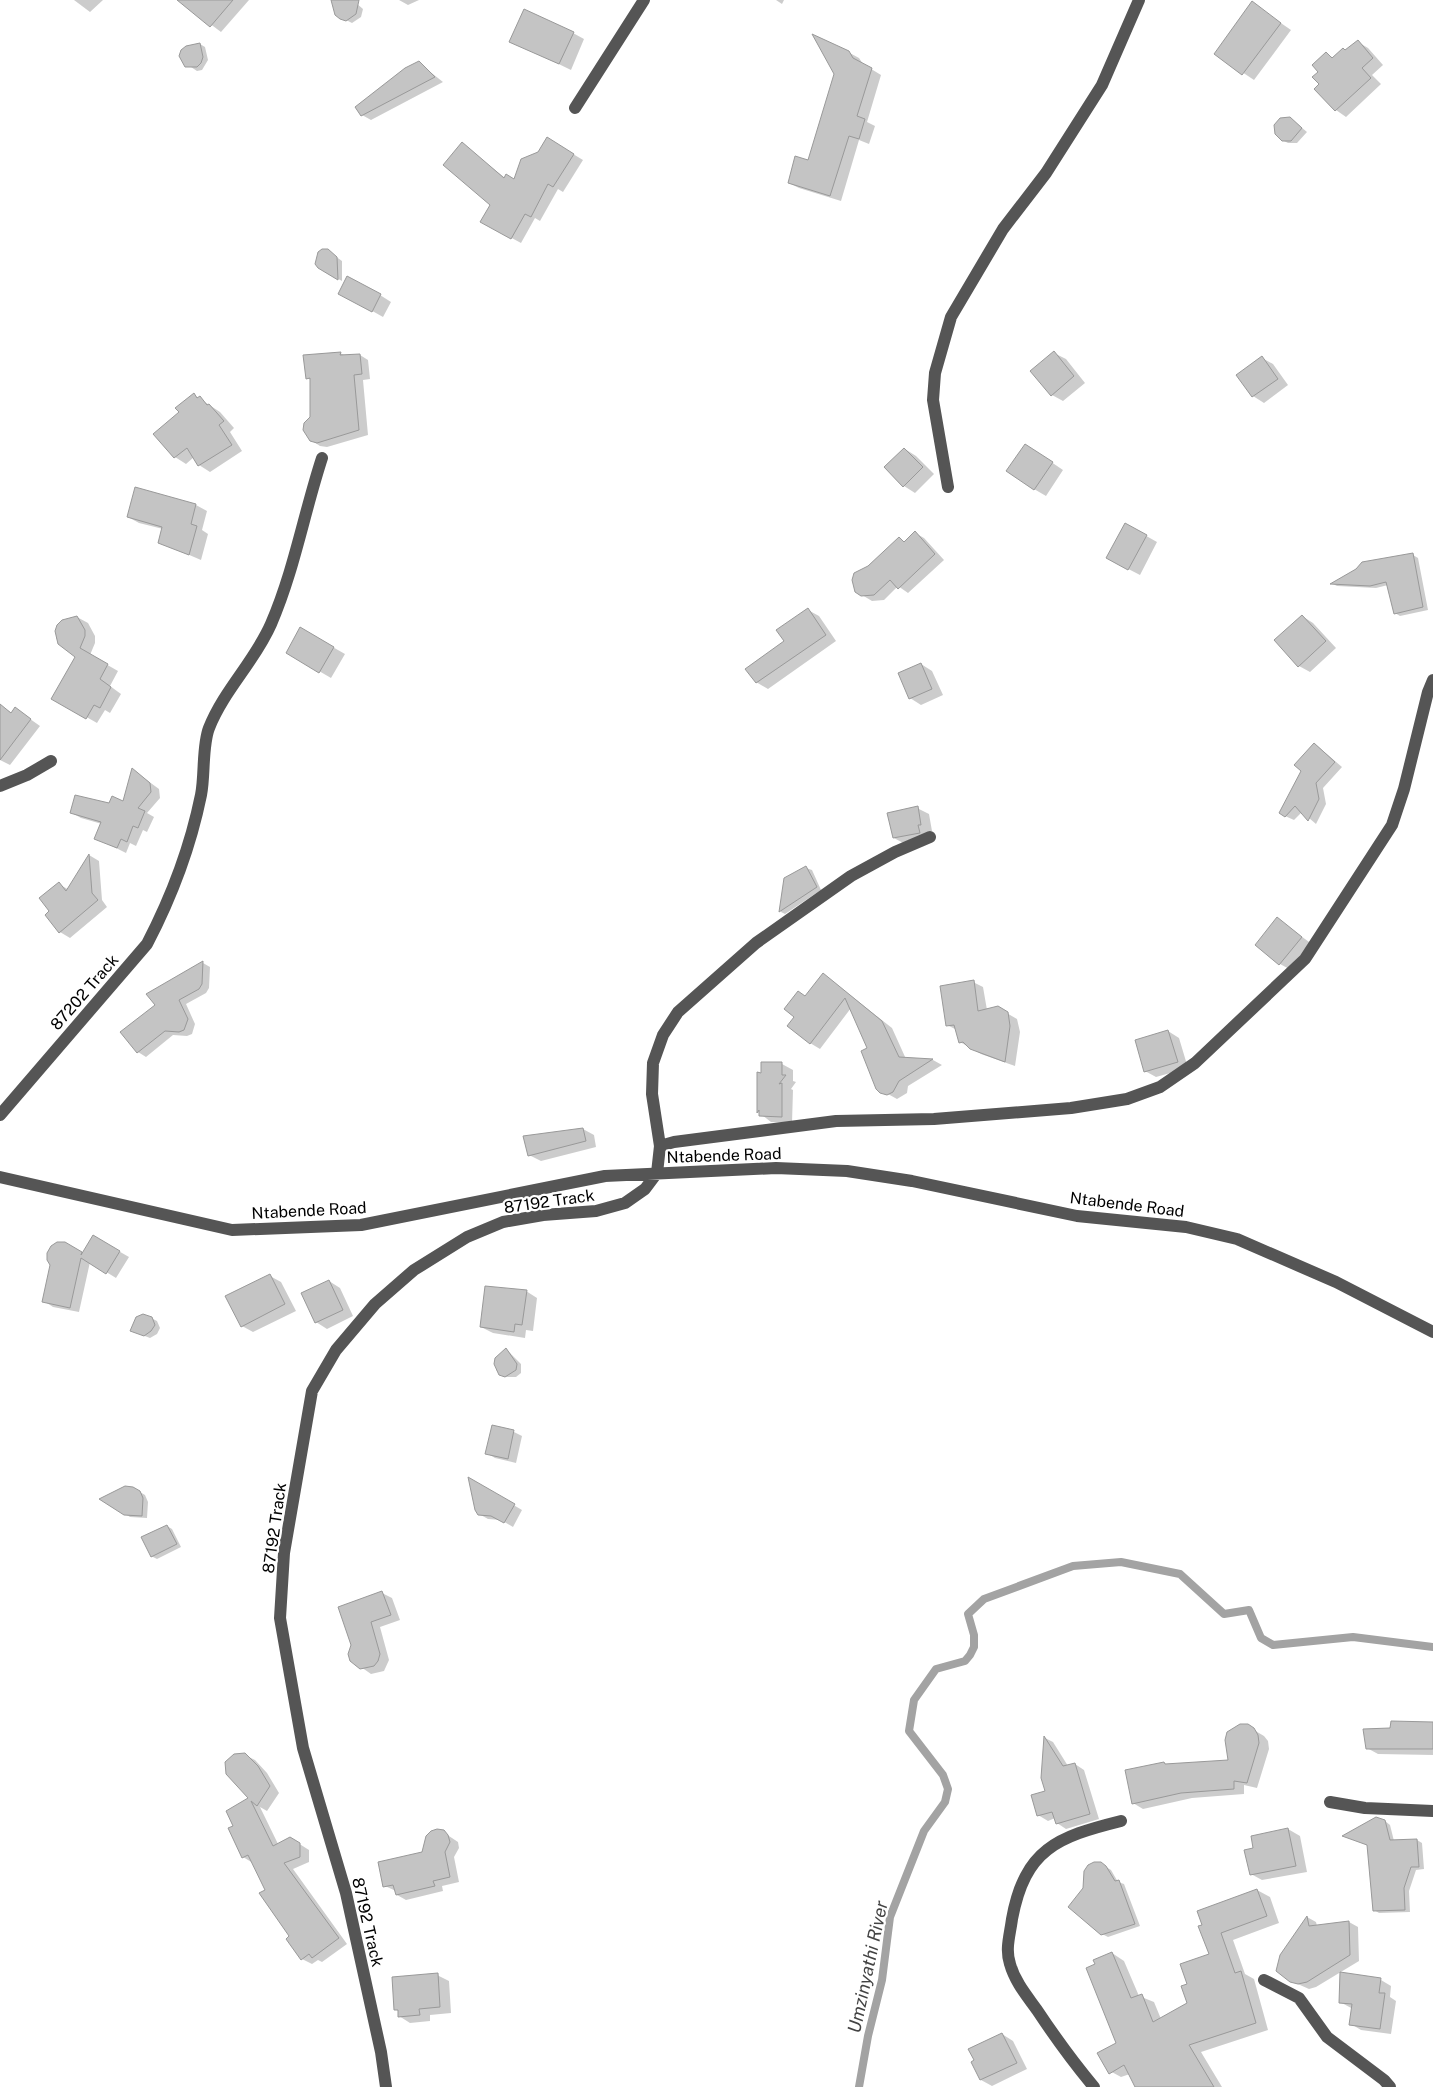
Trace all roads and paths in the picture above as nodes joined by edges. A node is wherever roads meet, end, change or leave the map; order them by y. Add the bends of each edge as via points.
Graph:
1 (644, 0) edge
2 (1139, 0) edge
3 (575, 108) dead end
4 (322, 458) dead end
5 (948, 487) dead end
6 (1433, 680) edge
7 (51, 761) dead end
8 (0, 786) edge
9 (930, 837) dead end
10 (0, 1115) edge
11 (660, 1146) junction
12 (657, 1173) junction
13 (0, 1177) edge
14 (1433, 1332) edge
15 (1330, 1802) dead end
16 (1433, 1811) edge
17 (1121, 1821) dead end
18 (1264, 1980) dead end
19 (386, 2087) edge
20 (1094, 2087) edge
21 (1390, 2087) edge

1 - 3 street
2 - 5 street via 1102,85 1051,165 1003,229 952,317 935,373 934,400
4 - 10 street, 87202 Track via 284,591 271,624 261,646 208,729 203,784 193,834 178,881 147,944
6 - 11 street via 1392,825 1305,959 1195,1063 1160,1087 1127,1099 1071,1108 934,1119 836,1121 715,1135
7 - 8 street
9 - 11 street via 851,876 756,943 678,1012 663,1035 653,1063 652,1094
11 - 12 street
12 - 13 street, Ntabende Road via 605,1176 360,1226 232,1230
12 - 14 street, Ntabende Road via 776,1168 847,1171 1077,1216 1186,1227 1237,1239 1289,1260
12 - 19 street, 87192 Track via 645,1189 625,1203 596,1211 503,1222 467,1237 414,1270 376,1304 336,1350 312,1391 284,1553 280,1618 303,1748 346,1893
15 - 16 street via 1365,1808
17 - 20 street via 1069,1836 1033,1863 1023,1876 1007,1953 1019,1984
18 - 21 street via 1299,1998 1327,2037

